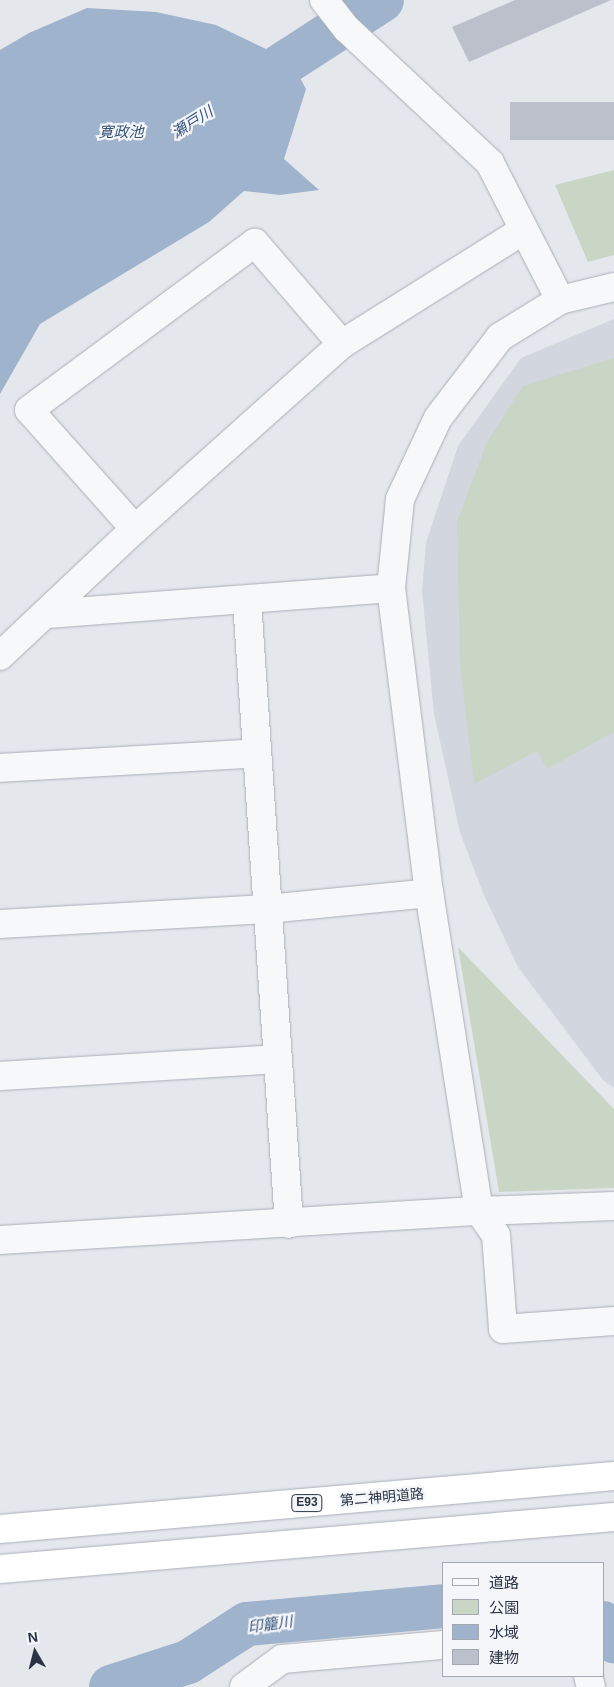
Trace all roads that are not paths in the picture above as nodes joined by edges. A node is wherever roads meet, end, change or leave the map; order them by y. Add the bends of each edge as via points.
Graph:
1 (324, 0) edge
2 (522, 231) junction
3 (614, 287) edge
4 (560, 300) junction
5 (342, 344) junction
6 (135, 529) junction
7 (391, 588) junction
8 (247, 601) junction
9 (48, 614) junction
10 (0, 656) edge
11 (257, 753) junction
12 (0, 768) edge
13 (429, 893) junction
14 (267, 909) junction
15 (0, 924) edge
16 (278, 1059) junction
17 (0, 1076) edge
18 (614, 1206) edge
19 (478, 1211) junction
20 (289, 1224) junction
21 (0, 1240) edge
22 (614, 1322) edge
23 (614, 1476) edge
24 (614, 1517) edge
25 (0, 1529) edge
26 (0, 1570) edge
27 (442, 1645) edge
28 (244, 1687) edge

1 - 2 street via 347,29 490,163
2 - 4 street
2 - 5 street
3 - 4 street
4 - 7 street via 500,337 438,418 400,499
5 - 6 street
5 - 6 street via 255,243 29,410
6 - 9 street
7 - 8 street
7 - 13 street
8 - 9 street
8 - 11 street
9 - 10 street
11 - 12 street
11 - 14 street
13 - 14 street
13 - 19 street
14 - 15 street
14 - 16 street
16 - 17 street
16 - 20 street
18 - 19 street
19 - 20 street
19 - 22 street via 496,1235 503,1329
20 - 21 street
23 - 25 highway, 第二神明道路 / E93
24 - 26 highway
27 - 28 street via 282,1659

